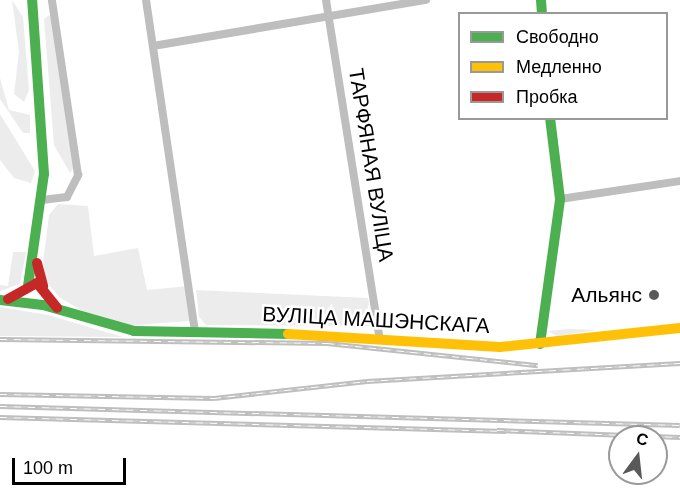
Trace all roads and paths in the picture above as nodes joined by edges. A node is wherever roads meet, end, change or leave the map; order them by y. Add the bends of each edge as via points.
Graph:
1 (32, 0) edge
2 (52, 0) edge
3 (146, 0) edge
4 (326, 0) edge
5 (426, 0) edge
6 (329, 13) junction
7 (153, 46) junction
8 (550, 120) edge
9 (680, 181) edge
10 (560, 199) junction
11 (42, 200) junction
12 (36, 256) junction
13 (26, 288) junction
14 (44, 289) junction
15 (0, 300) edge
16 (33, 303) junction
17 (71, 315) junction
18 (680, 328) edge
19 (195, 331) junction
20 (379, 336) junction
21 (540, 344) junction

1 - 11 main road via 44,130
2 - 11 street via 78,175 67,197
3 - 7 street
4 - 6 street, ТАРФЯНАЯ ВУЛІЦА
5 - 6 street
6 - 7 street
6 - 20 street, ТАРФЯНАЯ ВУЛІЦА
7 - 19 street
8 - 10 main road
9 - 10 street
10 - 21 main road
11 - 12 main road
12 - 13 main road
12 - 14 main road
13 - 14 main road, ВУЛІЦА МАШЭНСКАГА
13 - 15 main road, ВУЛІЦА МАШЭНСКАГА
13 - 16 main road
14 - 16 main road
14 - 17 main road, ВУЛІЦА МАШЭНСКАГА
15 - 16 main road, ВУЛІЦА МАШЭНСКАГА
16 - 17 main road, ВУЛІЦА МАШЭНСКАГА
17 - 19 main road, ВУЛІЦА МАШЭНСКАГА via 124,330
18 - 21 main road, ВУЛІЦА МАШЭНСКАГА
19 - 20 main road, ВУЛІЦА МАШЭНСКАГА
20 - 21 main road, ВУЛІЦА МАШЭНСКАГА via 487,346

